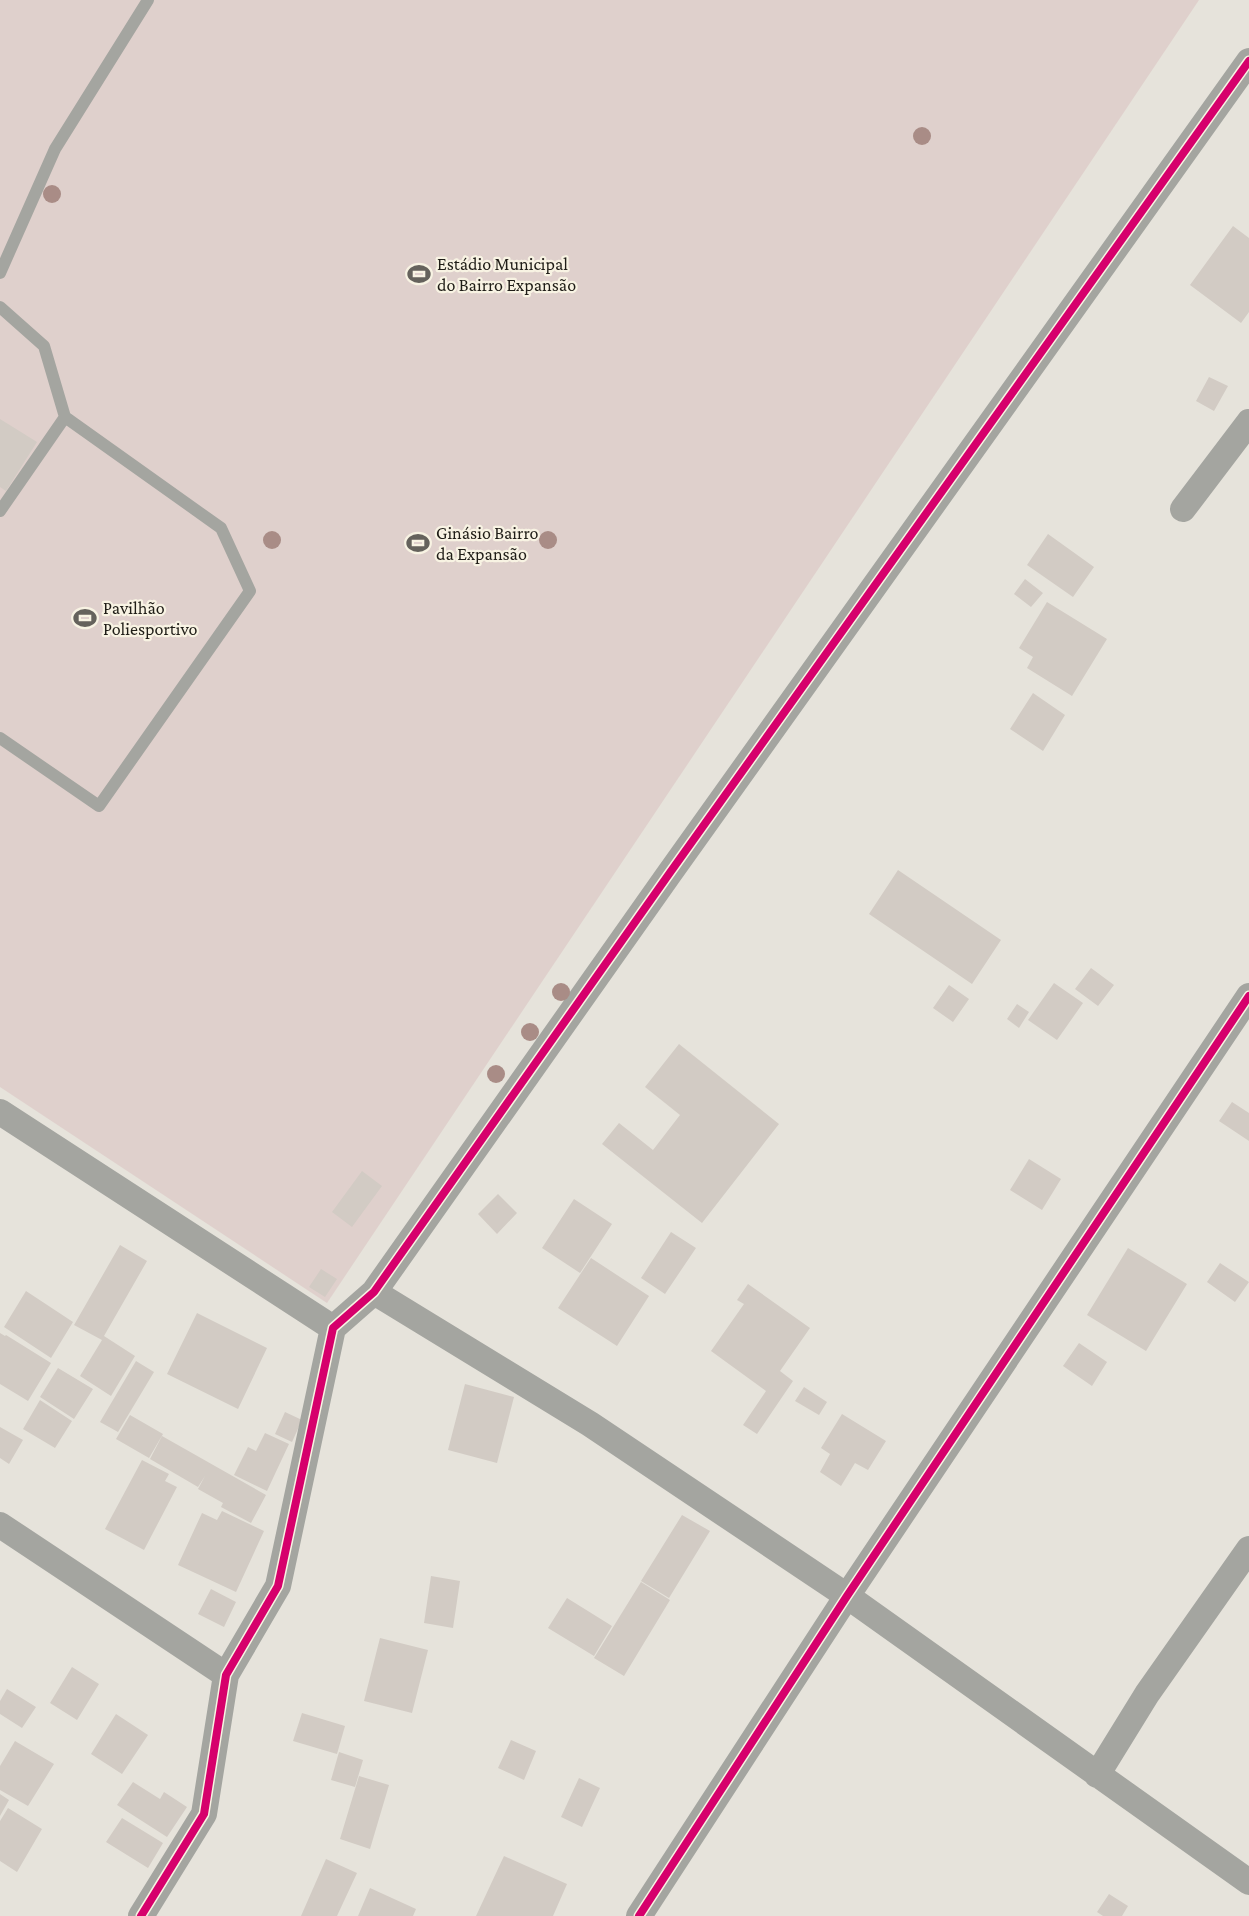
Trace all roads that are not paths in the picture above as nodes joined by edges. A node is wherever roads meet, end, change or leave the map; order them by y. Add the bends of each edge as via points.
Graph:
1 (148, 0) edge
2 (1249, 61) edge
3 (0, 273) edge
4 (0, 306) edge
5 (65, 417) junction
6 (1249, 422) edge
7 (1183, 508) dead end
8 (0, 511) edge
9 (0, 738) edge
10 (1249, 996) edge
11 (0, 1112) edge
12 (374, 1292) junction
13 (333, 1328) junction
14 (0, 1525) edge
15 (1249, 1550) edge
16 (848, 1596) junction
17 (226, 1675) junction
18 (1097, 1775) junction
19 (1249, 1882) edge
20 (141, 1916) edge
21 (639, 1916) edge

1 - 3 lane via 55,149
2 - 12 street
4 - 5 lane via 44,346
5 - 8 lane
5 - 9 lane via 221,528 250,591 99,806
6 - 7 street
10 - 16 street
11 - 13 street
12 - 13 street
12 - 16 street via 590,1424
13 - 17 street via 278,1586
14 - 17 street
15 - 18 street via 1147,1694
16 - 18 street
16 - 21 street
17 - 20 street via 204,1814
18 - 19 street

